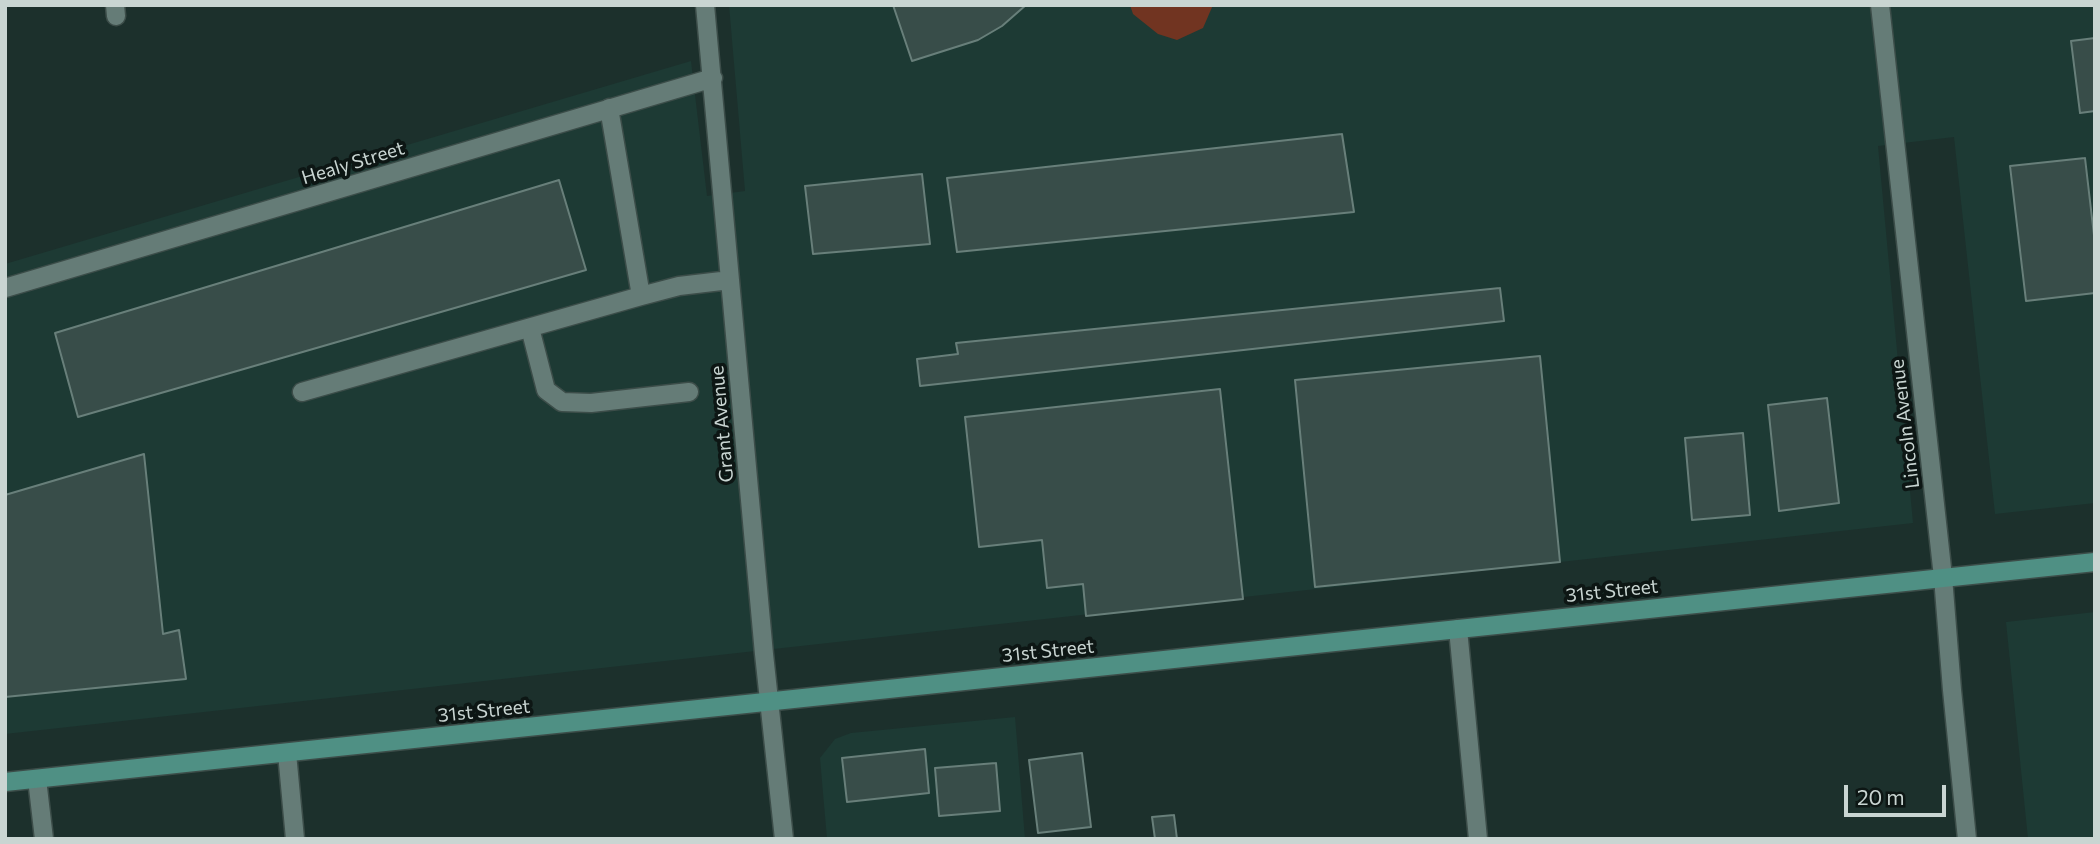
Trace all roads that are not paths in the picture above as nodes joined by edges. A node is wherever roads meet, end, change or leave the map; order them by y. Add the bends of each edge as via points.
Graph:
1 (705, 5) edge
2 (1880, 5) edge
3 (713, 78) junction
4 (609, 108) junction
5 (730, 279) junction
6 (5, 288) edge
7 (641, 296) junction
8 (530, 328) junction
9 (302, 392) dead end
10 (689, 392) dead end
11 (2095, 562) edge
12 (1943, 577) junction
13 (1458, 628) junction
14 (769, 702) junction
15 (287, 752) junction
16 (37, 779) junction
17 (5, 782) edge
18 (44, 839) edge
19 (295, 839) edge
20 (784, 839) edge
21 (1478, 839) edge
22 (1967, 839) edge

1 - 3 street, Grant Avenue
2 - 12 street, Lincoln Avenue
3 - 4 street, Healy Street
3 - 5 street, Grant Avenue
4 - 6 street, Healy Street
4 - 7 street
5 - 7 street
5 - 14 street, Grant Avenue
7 - 8 street
8 - 9 street
8 - 10 street via 546,390 562,402
11 - 12 main road, 31st Street
12 - 13 main road, 31st Street
12 - 22 street, Lincoln Avenue
13 - 14 main road, 31st Street
13 - 21 street
14 - 15 main road, 31st Street
14 - 20 street, Grant Avenue
15 - 16 main road, 31st Street
15 - 19 street
16 - 17 main road, 31st Street
16 - 18 street

